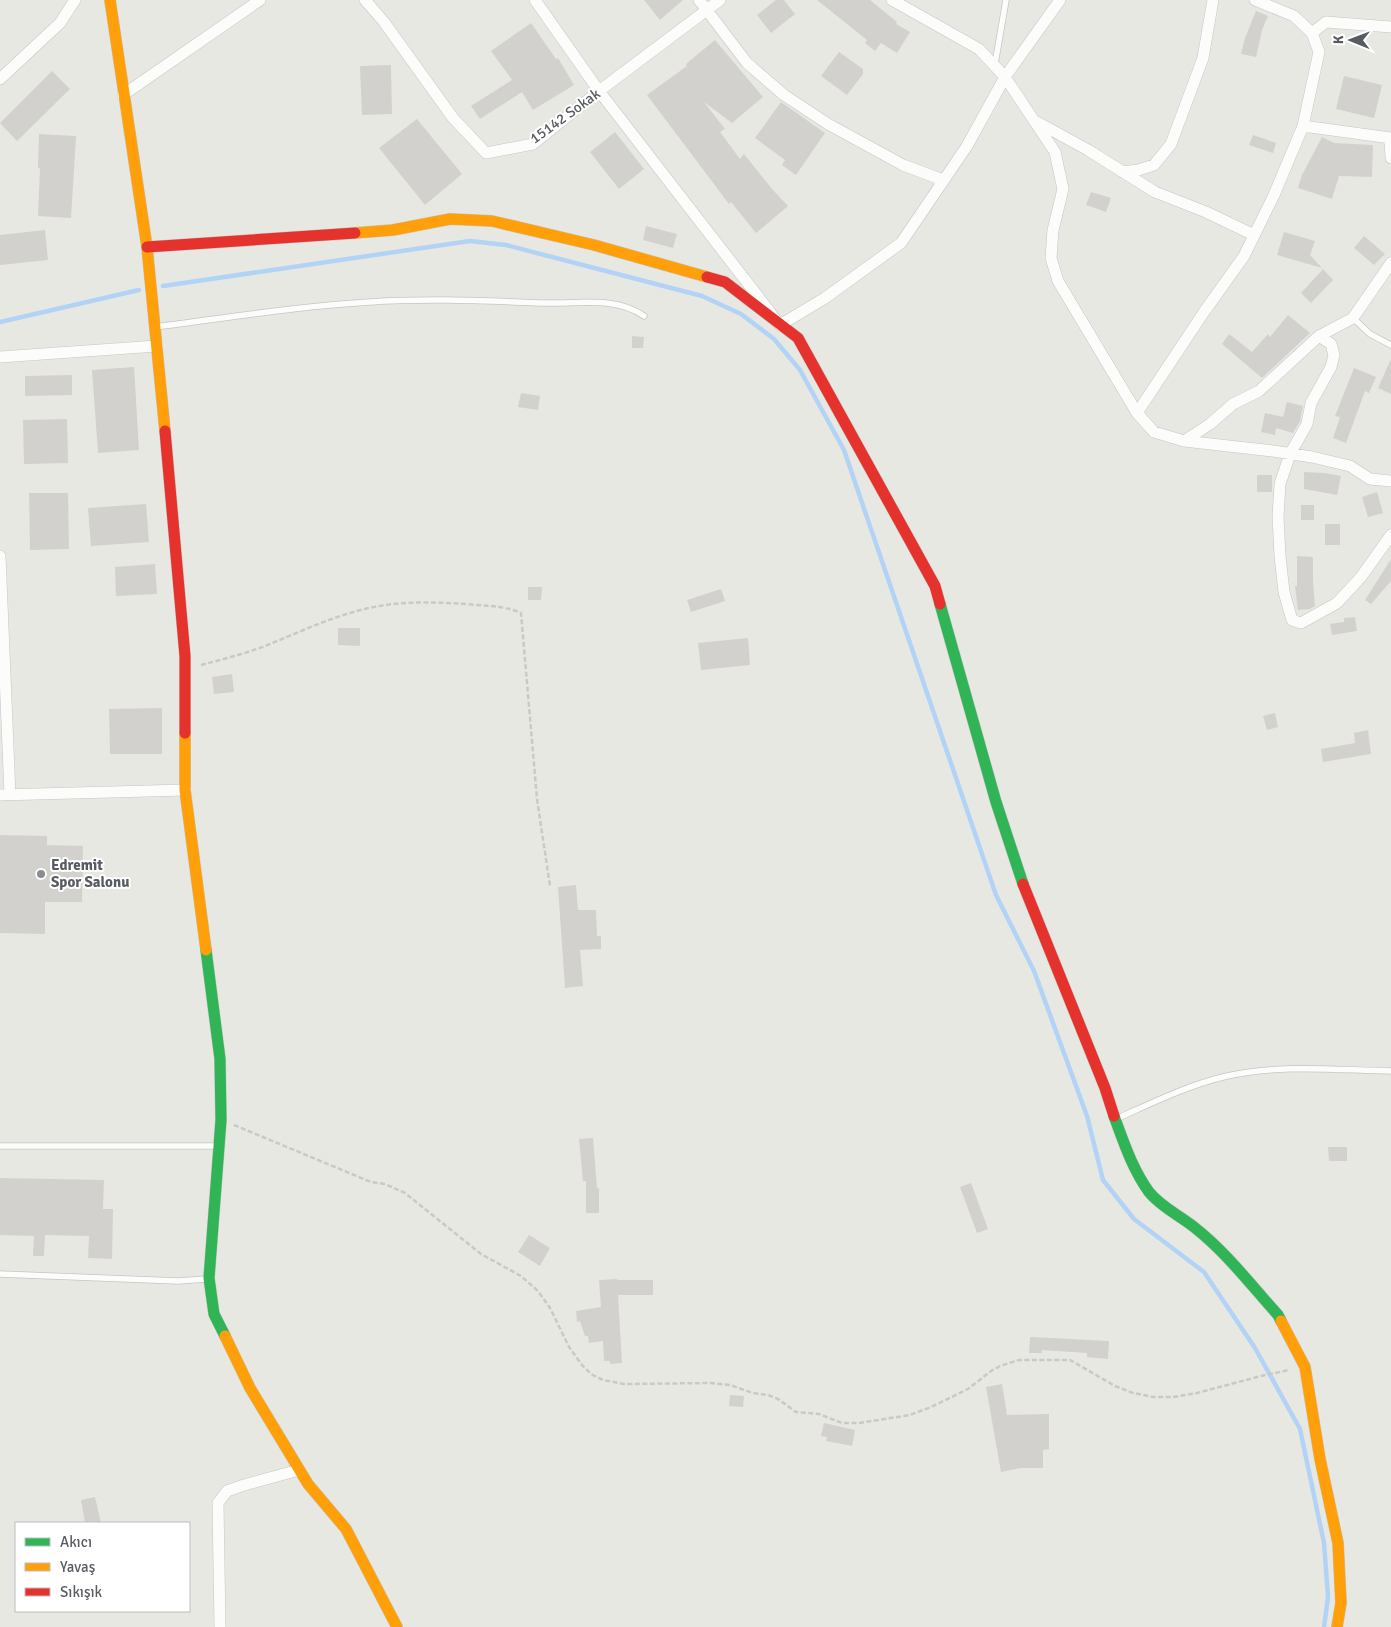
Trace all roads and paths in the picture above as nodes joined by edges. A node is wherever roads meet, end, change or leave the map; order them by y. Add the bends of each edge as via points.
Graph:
1 (75, 0) edge
2 (110, 0) edge
3 (260, 0) edge
4 (365, 0) edge
5 (535, 0) edge
6 (699, 0) edge
7 (720, 0) edge
8 (892, 0) edge
9 (1006, 0) edge
10 (1060, 0) edge
11 (1213, 0) edge
12 (1255, 0) edge
13 (707, 10) junction
14 (1391, 27) edge
15 (1312, 33) junction
16 (995, 66) junction
17 (1005, 77) junction
18 (0, 80) edge
19 (599, 91) junction
20 (123, 95) junction
21 (1036, 121) junction
22 (1303, 126) junction
23 (1390, 138) edge
24 (1391, 158) edge
25 (1122, 172) junction
26 (943, 180) junction
27 (1254, 235) junction
28 (147, 247) junction
29 (1391, 263) edge
30 (644, 316) dead end
31 (1354, 318) junction
32 (780, 325) junction
33 (155, 327) junction
34 (1319, 336) junction
35 (1391, 345) edge
36 (158, 346) junction
37 (0, 357) edge
38 (1137, 413) junction
39 (1184, 442) junction
40 (1290, 454) junction
41 (1391, 481) edge
42 (1391, 535) edge
43 (0, 556) edge
44 (185, 670) junction
45 (185, 790) junction
46 (5, 795) edge
47 (550, 886) dead end
48 (1391, 1071) edge
49 (1116, 1119) junction
50 (221, 1120) junction
51 (0, 1146) edge
52 (218, 1146) junction
53 (0, 1274) edge
54 (209, 1278) junction
55 (1278, 1373) dead end
56 (299, 1470) junction
57 (220, 1627) edge
58 (397, 1627) edge
59 (1337, 1627) edge

1 - 18 street via 60,23
2 - 20 street
3 - 20 street
4 - 19 street, 15142 Sokak via 453,118 486,152 533,144
5 - 19 street
6 - 13 street
7 - 13 street, 15142 Sokak
8 - 16 street via 979,49
9 - 16 lane
10 - 17 street
11 - 25 street via 1202,58 1171,144 1154,165
12 - 15 street via 1294,16
13 - 19 street, 15142 Sokak
13 - 26 street via 747,63 784,95 902,165
14 - 15 street via 1326,22
15 - 22 street via 1319,52
16 - 17 street
17 - 21 street
17 - 26 street via 967,146
19 - 32 street
20 - 28 street
21 - 25 street
21 - 38 street via 1055,152 1063,189 1052,230 1051,258 1058,281
22 - 23 street
22 - 27 street
23 - 24 street
25 - 27 street via 1155,192
26 - 32 street via 901,244 825,298
27 - 38 street via 1244,256
28 - 32 street via 393,230 450,219 492,221 594,245 725,282
28 - 33 street
29 - 31 street
30 - 33 lane via 629,307 612,303 417,300 321,306
31 - 34 street
31 - 35 lane via 1370,334
32 - 49 street via 798,338 936,586 996,802 1027,897
33 - 36 street
34 - 39 street via 1259,391 1233,404
34 - 40 street via 1331,344 1333,361 1312,403 1307,424
36 - 37 street
36 - 44 street
38 - 39 street via 1154,432
39 - 40 street
40 - 41 street via 1350,466 1370,480
40 - 42 street via 1280,484 1278,517 1284,592 1292,620 1301,623 1337,603 1361,577
43 - 46 street
44 - 45 street
44 - 47 path via 268,645 321,623 374,607 398,603 450,603 493,606 521,614 537,799
45 - 46 street
45 - 50 street via 220,1058
48 - 49 lane via 1290,1069 1247,1072 1185,1089
49 - 59 street via 1129,1159 1150,1193 1194,1227 1254,1287 1278,1315 1305,1367 1338,1543 1341,1603
50 - 52 street
50 - 55 path via 405,1193 481,1254 521,1276 538,1291 569,1347 591,1374 603,1380 624,1384 710,1382 730,1385 768,1395 796,1412 819,1414 842,1423 858,1423 910,1415 931,1407 968,1389 1000,1366 1019,1360 1070,1360 1115,1386 1153,1397 1197,1393
51 - 52 lane
52 - 54 street
53 - 54 lane via 178,1281
54 - 56 street via 214,1314 250,1388
56 - 57 street via 244,1484 227,1491 218,1503
56 - 58 street via 346,1529

